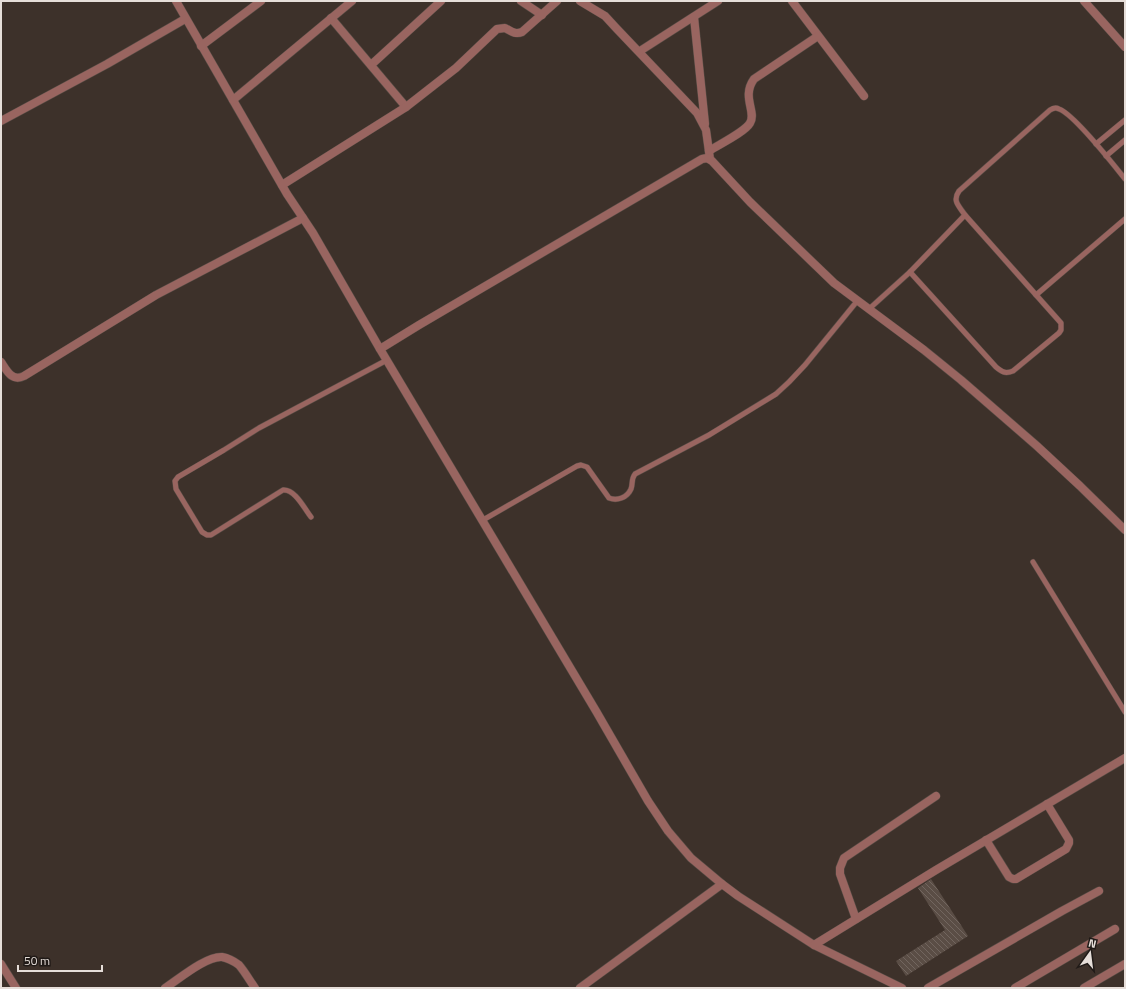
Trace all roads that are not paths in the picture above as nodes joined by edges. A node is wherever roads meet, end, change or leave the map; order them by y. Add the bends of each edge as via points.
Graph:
1 (176, 1) edge
2 (261, 1) edge
3 (352, 1) edge
4 (441, 1) edge
5 (521, 1) edge
6 (557, 1) edge
7 (580, 1) edge
8 (718, 1) edge
9 (792, 1) edge
10 (1084, 1) edge
11 (542, 15) junction
12 (694, 17) junction
13 (331, 18) junction
14 (185, 19) junction
15 (818, 36) junction
16 (201, 46) junction
17 (1125, 47) edge
18 (640, 51) junction
19 (371, 65) junction
20 (864, 96) dead end
21 (233, 100) junction
22 (406, 107) junction
23 (1125, 120) edge
24 (1, 121) edge
25 (706, 130) junction
26 (1125, 140) edge
27 (1096, 144) junction
28 (709, 155) junction
29 (1106, 156) junction
30 (1125, 179) edge
31 (282, 184) junction
32 (965, 215) junction
33 (303, 218) junction
34 (1125, 219) edge
35 (910, 272) junction
36 (1036, 295) junction
37 (858, 300) junction
38 (869, 309) junction
39 (380, 349) junction
40 (387, 360) junction
41 (1, 362) edge
42 (311, 517) dead end
43 (483, 520) junction
44 (1125, 530) edge
45 (1033, 562) dead end
46 (1125, 712) edge
47 (1125, 758) edge
48 (936, 796) dead end
49 (1047, 804) junction
50 (986, 840) junction
51 (722, 884) junction
52 (1099, 891) dead end
53 (856, 919) junction
54 (1115, 929) dead end
55 (814, 946) junction
56 (1, 964) edge
57 (1125, 964) edge
58 (584, 987) edge
59 (16, 988) edge
60 (165, 988) edge
61 (255, 988) edge
62 (902, 988) edge
63 (928, 988) edge
64 (1015, 988) edge
65 (1084, 988) edge

1 - 14 street
2 - 16 street
3 - 13 street
4 - 19 street
5 - 11 street
6 - 11 street
7 - 18 street via 605,16
8 - 12 street
9 - 15 street
10 - 17 street
11 - 22 street via 518,34 505,28 497,29 456,68
12 - 18 street
12 - 25 street
13 - 19 street
13 - 21 street
14 - 16 street
14 - 24 street
15 - 20 street
15 - 28 street via 754,79 748,93 752,119 750,124
16 - 21 street
18 - 25 street via 697,113
19 - 22 street
21 - 31 street
22 - 31 street
23 - 27 lane
25 - 28 street
26 - 29 lane
27 - 29 lane
27 - 32 lane via 1065,112 1055,108 1050,110 959,191 955,199
28 - 37 street via 750,202 798,249 834,283
28 - 39 street
29 - 30 lane
31 - 33 street
32 - 35 lane
32 - 36 lane
33 - 39 street
33 - 41 street via 156,295 24,376 17,378 9,374
34 - 36 lane
35 - 36 lane via 996,367 1006,373 1013,371 1061,330 1061,323
35 - 38 lane
37 - 38 street
37 - 43 lane via 805,365 776,394 709,435 635,474 630,491 618,500 609,498 587,467 577,466
38 - 44 street via 961,380 1054,461
39 - 40 street
40 - 42 lane via 259,428 175,481 176,489 202,532 207,535 211,535 283,490 292,492
40 - 43 street
43 - 51 street via 648,801 668,831 691,858
45 - 46 lane
47 - 49 street
48 - 53 street via 844,858 840,874
49 - 50 street
49 - 50 street via 1069,840 1068,846 1016,879 1009,877
50 - 53 street
51 - 55 street
51 - 58 street
52 - 63 street
53 - 55 street
54 - 64 street
55 - 62 street
56 - 59 street
57 - 65 street
60 - 61 street via 201,965 223,957 238,965

